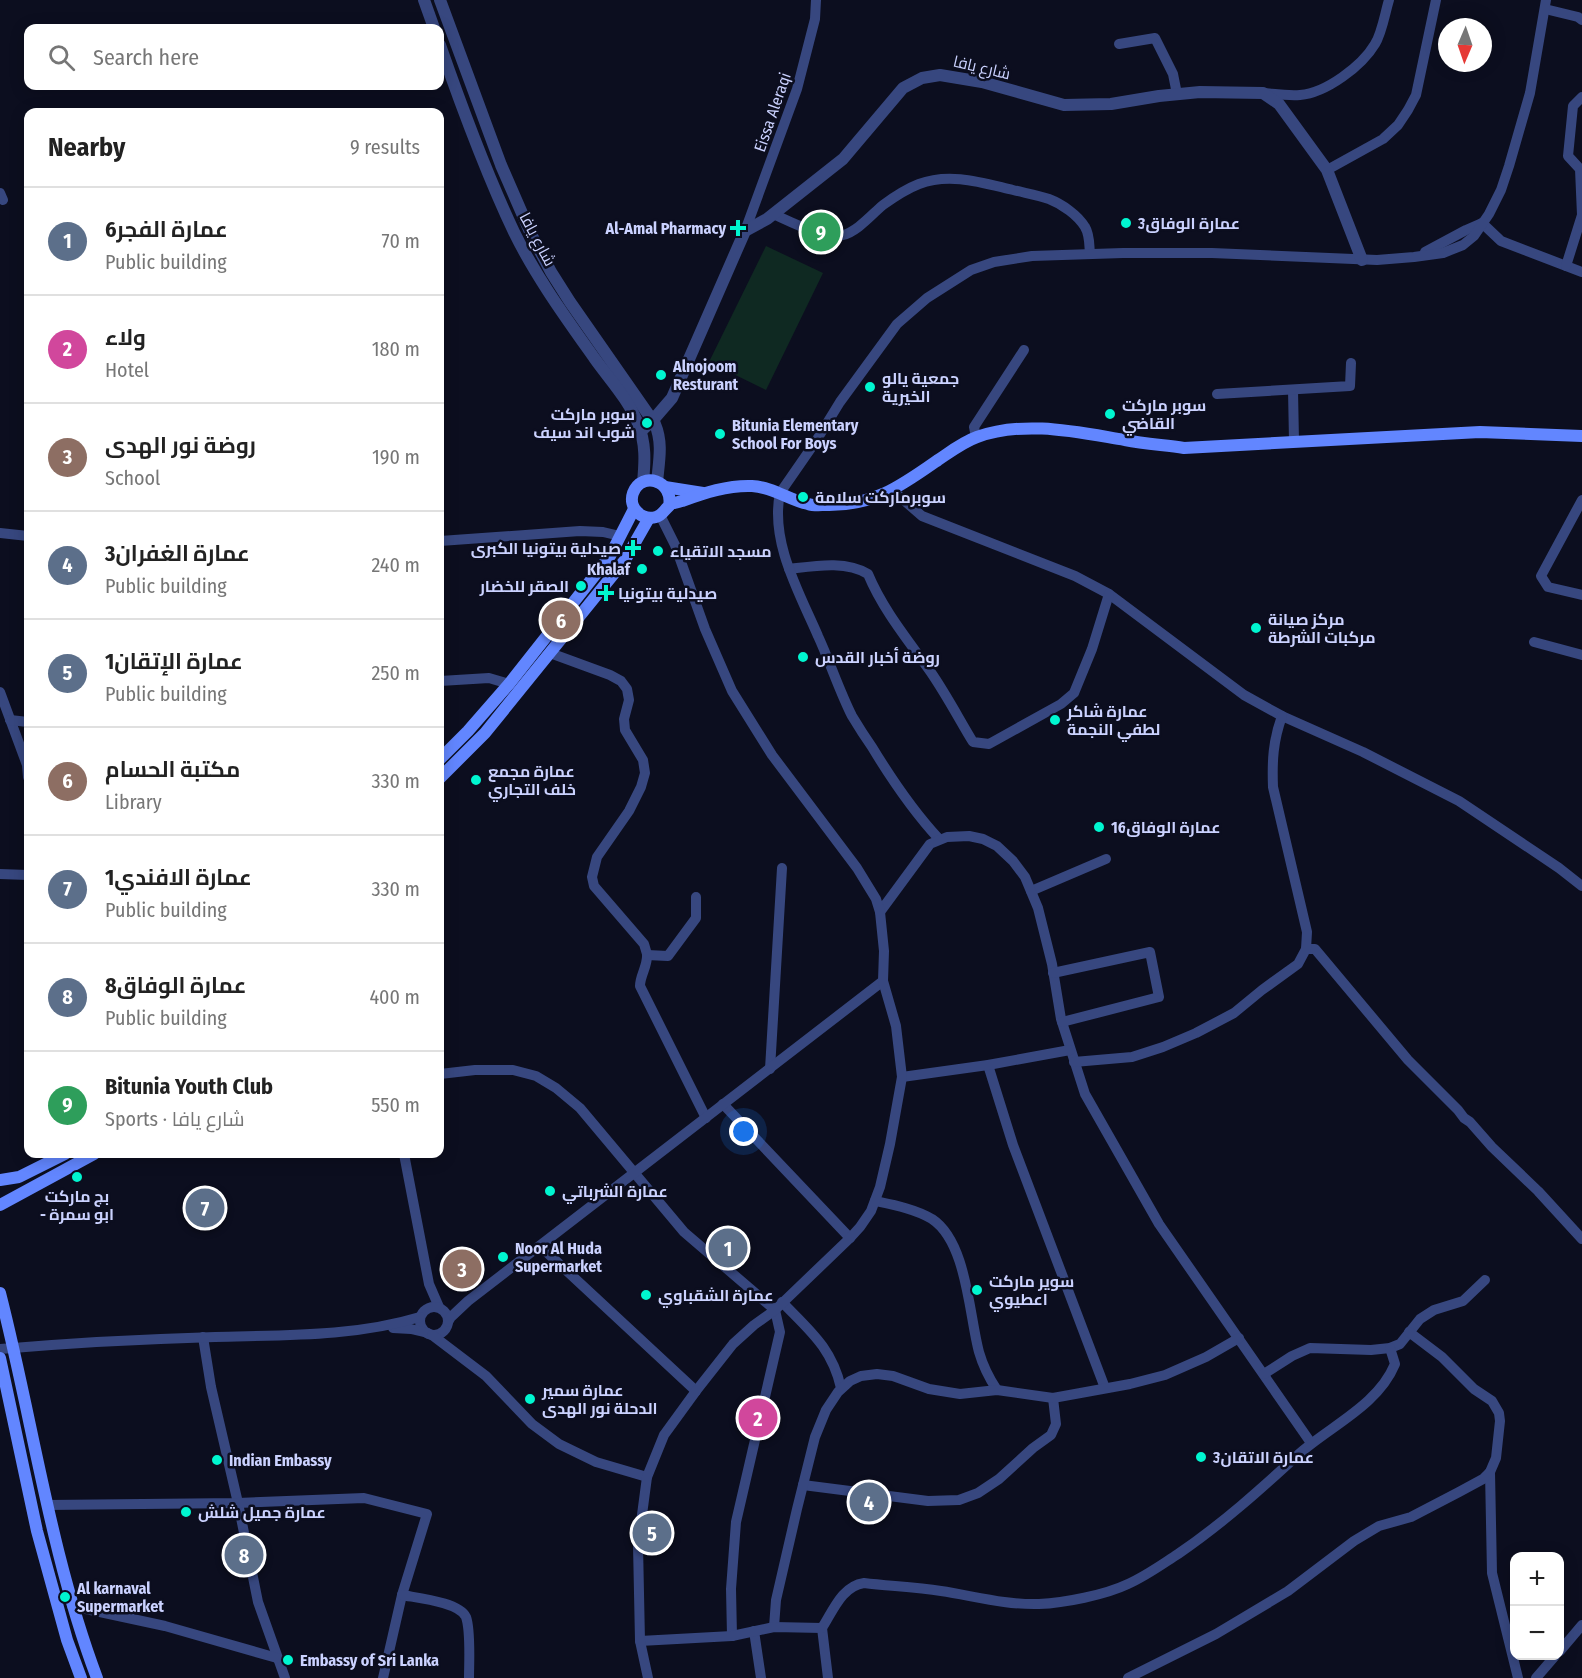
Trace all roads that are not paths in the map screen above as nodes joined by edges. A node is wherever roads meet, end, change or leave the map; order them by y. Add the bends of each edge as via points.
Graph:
1 (424, 0) edge
2 (440, 0) edge
3 (816, 0) edge
4 (1389, 0) edge
5 (1436, 0) edge
6 (1545, 4) edge
7 (1582, 20) edge
8 (433, 24) edge
9 (1119, 44) dead end
10 (444, 56) edge
11 (1263, 93) junction
12 (1177, 94) junction
13 (1582, 97) edge
14 (1327, 170) junction
15 (773, 214) junction
16 (1482, 223) junction
17 (745, 231) junction
18 (1090, 254) junction
19 (1362, 260) junction
20 (1566, 266) junction
21 (1582, 272) edge
22 (1024, 350) dead end
23 (1351, 363) dead end
24 (1293, 390) junction
25 (1217, 394) dead end
26 (653, 420) junction
27 (641, 431) junction
28 (1582, 436) edge
29 (976, 437) junction
30 (1294, 441) junction
31 (643, 482) junction
32 (661, 484) junction
33 (892, 490) junction
34 (704, 493) junction
35 (780, 493) junction
36 (1582, 500) edge
37 (634, 509) junction
38 (659, 513) junction
39 (0, 533) edge
40 (24, 536) edge
41 (620, 537) junction
42 (444, 541) edge
43 (789, 569) junction
44 (1109, 594) junction
45 (1582, 595) edge
46 (1534, 642) dead end
47 (550, 653) junction
48 (1582, 655) edge
49 (444, 681) edge
50 (509, 684) junction
51 (0, 692) edge
52 (1282, 716) junction
53 (10, 720) junction
54 (24, 722) edge
55 (444, 755) edge
56 (24, 757) edge
57 (444, 774) edge
58 (939, 839) junction
59 (1106, 859) dead end
60 (782, 868) dead end
61 (0, 874) edge
62 (24, 875) edge
63 (1582, 884) edge
64 (1031, 891) junction
65 (696, 897) dead end
66 (880, 912) junction
67 (1306, 949) junction
68 (647, 955) junction
69 (1053, 973) junction
70 (884, 981) junction
71 (1062, 1022) junction
72 (1070, 1050) junction
73 (1074, 1062) junction
74 (988, 1065) junction
75 (770, 1069) junction
76 (444, 1074) edge
77 (902, 1077) junction
78 (723, 1104) junction
79 (706, 1118) junction
80 (57, 1158) edge
81 (87, 1158) edge
82 (405, 1158) edge
83 (635, 1173) junction
84 (0, 1180) edge
85 (875, 1201) junction
86 (0, 1205) edge
87 (850, 1238) junction
88 (1582, 1239) edge
89 (540, 1246) junction
90 (1485, 1280) dead end
91 (429, 1284) junction
92 (0, 1293) edge
93 (468, 1301) junction
94 (779, 1306) junction
95 (441, 1309) junction
96 (421, 1315) junction
97 (448, 1324) junction
98 (378, 1327) junction
99 (1409, 1332) junction
100 (430, 1334) junction
101 (202, 1337) junction
102 (1239, 1338) junction
103 (6, 1348) edge
104 (1390, 1348) junction
105 (460, 1356) junction
106 (0, 1358) edge
107 (1263, 1374) junction
108 (1105, 1388) junction
109 (842, 1389) junction
110 (997, 1390) junction
111 (696, 1391) junction
112 (1053, 1398) junction
113 (1311, 1443) junction
114 (1490, 1472) junction
115 (647, 1477) junction
116 (803, 1485) junction
117 (238, 1503) junction
118 (47, 1505) junction
119 (402, 1595) junction
120 (72, 1606) junction
121 (1582, 1624) edge
122 (774, 1627) junction
123 (822, 1628) junction
124 (754, 1631) junction
125 (732, 1636) junction
126 (640, 1641) junction
127 (1564, 1645) edge
128 (277, 1658) junction
129 (1552, 1660) edge
130 (81, 1678) edge
131 (98, 1678) edge
132 (285, 1678) edge
133 (383, 1678) edge
134 (469, 1678) edge
135 (648, 1678) edge
136 (761, 1678) edge
137 (828, 1678) edge
138 (1128, 1678) edge
139 (1518, 1678) edge
140 (1536, 1678) edge

1 - 8 street
2 - 26 street via 531,234 570,302
3 - 17 street, Eissa Aleraqi via 815,20 797,89
4 - 11 street via 1376,43 1361,62 1337,80 1316,92 1300,95
5 - 14 street via 1416,95 1408,110 1383,139
6 - 7 street
6 - 16 street via 1530,93 1509,166
9 - 12 street via 1155,38 1173,74
10 - 27 street, شارع يافا via 488,174 515,233 538,276 629,406
11 - 12 street, شارع يافا
11 - 14 street via 1279,104
12 - 15 street, شارع يافا via 1111,104 1064,105 982,82 930,76 903,88 843,159
13 - 20 street via 1573,106 1568,156 1580,169 1582,215
14 - 19 street
15 - 17 street, شارع يافا
15 - 18 street via 817,232 842,235 906,190 952,178 1061,204 1085,226
16 - 19 street via 1414,257
16 - 20 street via 1501,241
17 - 26 street via 672,398
18 - 19 street via 1212,253
18 - 35 street via 994,262 971,270 927,298 897,324
20 - 21 street
22 - 29 street via 974,427
23 - 24 street via 1350,386
24 - 25 street
24 - 30 street
26 - 27 street
26 - 32 street via 660,435
27 - 31 street, شارع يافا
28 - 30 main road via 1480,432
29 - 30 main road via 1033,428 1184,448
29 - 33 main road
31 - 32 main road
31 - 37 main road via 633,492
32 - 34 main road
32 - 38 main road via 669,497
33 - 35 main road via 853,505 808,504
33 - 44 street via 922,516 1075,576
34 - 35 main road via 751,486
34 - 38 main road
35 - 43 street via 778,525
36 - 45 street via 1541,576 1548,587
37 - 38 main road via 638,514
37 - 41 main road
38 - 47 main road
38 - 66 street via 732,691 772,755 857,868
39 - 40 street
41 - 42 street via 580,531
41 - 50 main road via 610,556
43 - 44 street via 819,565 868,574 891,617 932,674 973,742 989,744 1074,693
43 - 58 street via 852,716 921,820
44 - 52 street via 1244,695
46 - 48 street
47 - 57 main road via 485,733
47 - 68 street via 610,675 627,689 625,730 643,760 645,773 628,812 597,857 591,877 594,886 644,944
49 - 50 street via 489,678
50 - 55 main road
51 - 53 street
52 - 63 street via 1459,801
52 - 67 street via 1275,737 1273,787 1307,932
53 - 54 street
53 - 56 street
58 - 64 street via 969,836 998,846 1025,877
58 - 66 street via 930,844
59 - 64 street
60 - 75 street
61 - 62 street
64 - 69 street
65 - 68 street via 696,918 668,956
66 - 70 street
67 - 73 street via 1298,964 1234,1013 1196,1033 1132,1057
67 - 88 street via 1315,949 1408,1060
68 - 79 street via 640,986
69 - 71 street
69 - 71 street via 1150,952 1159,997
70 - 75 street
70 - 77 street via 896,1026
71 - 72 street
72 - 73 street
72 - 74 street
73 - 102 street via 1084,1094 1154,1215
74 - 77 street
74 - 108 street via 1013,1145
75 - 78 street
76 - 83 street via 513,1070 536,1076 580,1108
77 - 85 street
78 - 79 street
78 - 87 street
79 - 83 street
80 - 84 main road via 19,1177
81 - 86 main road
82 - 91 street
83 - 89 street
83 - 94 street via 684,1232
85 - 87 street
85 - 110 street via 903,1207 932,1220 949,1239 957,1255 979,1351
87 - 94 street
89 - 93 street
89 - 111 street
90 - 99 street via 1463,1301 1420,1318
91 - 95 street
91 - 96 street
92 - 103 main road
93 - 95 street
93 - 97 street
94 - 109 street via 823,1345
94 - 111 street via 733,1344
94 - 125 street via 780,1332 736,1522
95 - 96 street via 430,1307
95 - 97 street
96 - 98 street
96 - 100 street via 421,1327
97 - 100 street via 441,1333
97 - 105 street
98 - 100 street
98 - 101 street
99 - 104 street via 1400,1344
99 - 114 street via 1492,1401 1499,1413 1496,1458
100 - 105 street
101 - 103 street
101 - 117 street
102 - 107 street
102 - 108 street via 1165,1375
103 - 118 main road
104 - 107 street via 1310,1348
104 - 113 street via 1395,1364 1372,1397
105 - 115 street via 486,1376 532,1424 560,1444 596,1462
106 - 130 main road via 37,1531
107 - 113 street
108 - 112 street
109 - 110 street via 861,1376 877,1374 960,1394
109 - 116 street via 822,1419
110 - 112 street
111 - 115 street via 664,1435
112 - 116 street via 1056,1424 1051,1435 999,1479 959,1500 928,1501
113 - 123 street via 1242,1506 1194,1543 1126,1585 1038,1604 856,1584 844,1593
114 - 138 street via 1411,1517 1379,1526 1288,1591 1216,1634
114 - 139 street via 1491,1573
115 - 126 street via 638,1545
116 - 122 street
117 - 118 street
117 - 119 street via 364,1498 427,1514
117 - 128 street via 258,1602
118 - 120 main road
119 - 133 street
119 - 134 street via 443,1603 466,1616
120 - 128 street via 165,1626
120 - 131 main road
121 - 127 street
122 - 123 street
122 - 124 street
123 - 137 street
124 - 125 street
124 - 136 street
125 - 126 street
126 - 135 street
128 - 132 street
129 - 140 street

